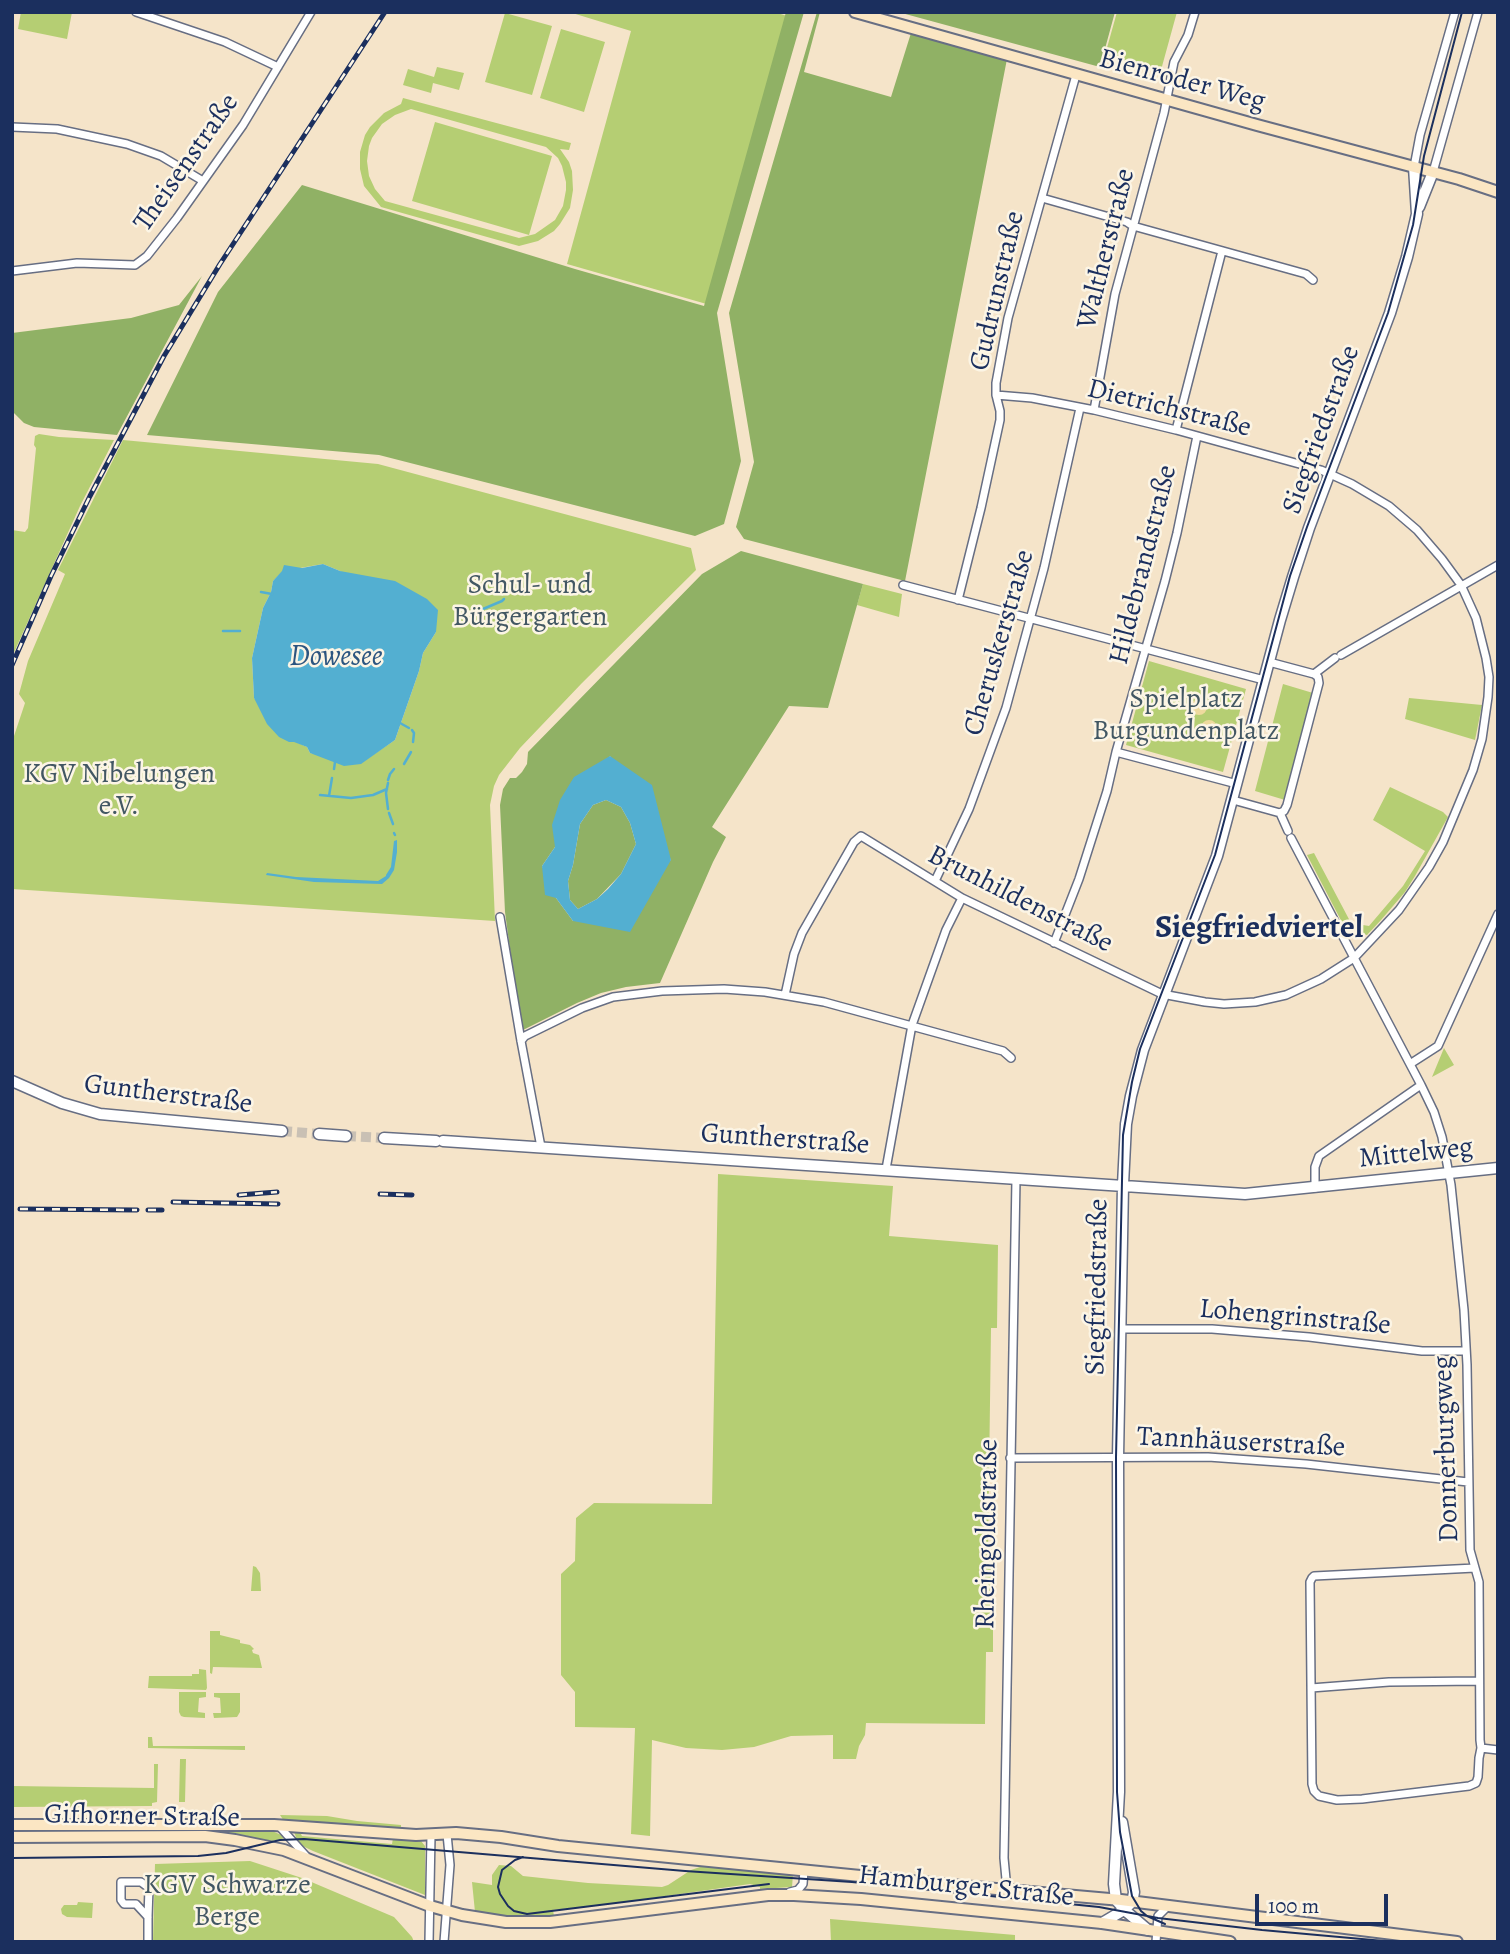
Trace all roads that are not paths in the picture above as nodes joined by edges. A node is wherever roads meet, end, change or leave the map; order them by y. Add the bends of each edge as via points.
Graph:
1 (136, 12) edge
2 (311, 12) edge
3 (855, 12) edge
4 (1195, 12) edge
5 (1455, 12) edge
6 (1478, 12) edge
7 (278, 67) junction
8 (1076, 75) junction
9 (1167, 100) junction
10 (12, 127) edge
11 (1414, 167) junction
12 (1433, 172) junction
13 (203, 181) junction
14 (1498, 192) edge
15 (1042, 198) junction
16 (1417, 214) junction
17 (1133, 226) junction
18 (1222, 250) junction
19 (12, 271) edge
20 (1312, 280) dead end
21 (996, 394) junction
22 (1080, 408) junction
23 (1094, 410) junction
24 (1176, 430) junction
25 (1197, 436) junction
26 (1329, 474) junction
27 (1498, 565) edge
28 (903, 585) dead end
29 (1461, 585) junction
30 (958, 600) junction
31 (1031, 619) junction
32 (1145, 649) junction
33 (1269, 662) junction
34 (1314, 674) junction
35 (1264, 680) junction
36 (1116, 752) junction
37 (1237, 784) junction
38 (1233, 800) junction
39 (1280, 813) junction
40 (935, 881) junction
41 (962, 898) junction
42 (1498, 914) edge
43 (500, 917) dead end
44 (1055, 943) junction
45 (1354, 958) junction
46 (785, 995) junction
47 (1164, 995) junction
48 (912, 1025) junction
49 (521, 1041) junction
50 (1011, 1058) dead end
51 (1410, 1064) junction
52 (12, 1081) edge
53 (1421, 1085) junction
54 (282, 1131) tunnel mouth
55 (319, 1135) tunnel mouth
56 (346, 1136) tunnel mouth
57 (384, 1138) tunnel mouth
58 (541, 1147) junction
59 (1498, 1168) edge
60 (886, 1169) junction
61 (1449, 1173) junction
62 (1016, 1178) junction
63 (1123, 1185) junction
64 (1315, 1188) junction
65 (1121, 1329) junction
66 (1466, 1351) junction
67 (1118, 1457) junction
68 (1010, 1458) junction
69 (1468, 1482) junction
70 (1475, 1568) junction
71 (1479, 1681) junction
72 (1311, 1688) junction
73 (1481, 1748) junction
74 (1498, 1750) edge
75 (12, 1825) edge
76 (278, 1825) junction
77 (447, 1834) junction
78 (431, 1835) junction
79 (12, 1837) edge
80 (1121, 1849) junction
81 (310, 1860) junction
82 (804, 1870) junction
83 (1007, 1890) junction
84 (779, 1894) junction
85 (1116, 1900) junction
86 (430, 1906) junction
87 (1128, 1906) junction
88 (1168, 1906) junction
89 (446, 1911) junction
90 (148, 1917) junction
91 (1102, 1923) junction
92 (1154, 1934) edge
93 (148, 1942) edge
94 (429, 1942) edge
95 (443, 1942) edge
96 (1230, 1942) edge
97 (1457, 1942) edge

1 - 7 street via 225,41
2 - 7 street, Theisenstraße
3 - 8 main road, Bienroder Weg
4 - 9 street, Waltherstraße via 1174,62
5 - 11 street
6 - 12 street
7 - 13 street, Theisenstraße
8 - 9 main road, Bienroder Weg
8 - 15 street, Gudrunstraße
9 - 11 main road, Bienroder Weg
9 - 17 street, Waltherstraße
10 - 13 street via 57,130 127,144 161,156
11 - 12 main road, Bienroder Weg
11 - 16 street, Siegfriedstraße
12 - 14 main road, Bienroder Weg
12 - 16 street, Siegfriedstraße
13 - 19 street, Theisenstraße via 138,263 77,263
15 - 17 street
15 - 21 street, Gudrunstraße via 1008,318
16 - 26 street, Siegfriedstraße via 1390,313
17 - 18 street
17 - 23 street, Waltherstraße via 1115,294
18 - 20 street via 1307,274
18 - 24 street
21 - 22 street, Dietrichstraße
21 - 30 street, Gudrunstraße via 1000,420
22 - 23 street, Dietrichstraße
22 - 31 street, Cheruskerstraße
23 - 24 street, Dietrichstraße
24 - 25 street, Dietrichstraße
25 - 26 street, Dietrichstraße
25 - 32 street, Hildebrandstraße via 1177,533
26 - 29 street, Dietrichstraße via 1406,519
26 - 33 street, Siegfriedstraße
27 - 29 street
28 - 30 street
29 - 34 street
29 - 45 street, Dietrichstraße via 1482,637 1489,677 1482,740 1459,807 1429,867 1399,910
30 - 31 street
31 - 32 street
31 - 40 street, Cheruskerstraße via 983,774
32 - 35 street
32 - 36 street, Hildebrandstraße
33 - 34 street
33 - 35 street, Siegfriedstraße
34 - 39 street via 1319,682 1287,805
35 - 37 street, Siegfriedstraße
36 - 37 street
36 - 44 street, Hildebrandstraße via 1087,856
37 - 38 street, Siegfriedstraße
38 - 39 street
38 - 47 street, Siegfriedstraße
39 - 45 street, Donnerburgweg
40 - 41 street, Brunhildenstraße
40 - 46 street, Brunhildenstraße via 861,836 802,933
41 - 44 street, Brunhildenstraße
41 - 48 street via 933,962
42 - 51 street via 1438,1046
43 - 49 street
44 - 47 street, Brunhildenstraße
45 - 47 street, Brunhildenstraße via 1306,987 1270,1000 1224,1004
45 - 51 street, Donnerburgweg
46 - 48 street
46 - 49 street via 724,989 631,994 582,1008
47 - 63 street, Siegfriedstraße via 1131,1096
48 - 50 street via 1003,1051
48 - 60 street
49 - 58 street
51 - 53 street, Donnerburgweg
52 - 54 street, Guntherstraße via 100,1114
53 - 61 street, Donnerburgweg via 1442,1137
53 - 64 street via 1319,1156
55 - 56 street
57 - 58 street, Guntherstraße
58 - 60 street, Guntherstraße
59 - 61 street, Mittelweg
60 - 62 street, Guntherstraße
61 - 64 street, Mittelweg
61 - 66 street, Donnerburgweg
62 - 63 street, Guntherstraße
62 - 68 street, Rheingoldstraße
63 - 64 street, Guntherstraße via 1245,1194
63 - 65 street, Siegfriedstraße
65 - 66 street, Lohengrinstraße via 1212,1329 1422,1351
65 - 67 street, Siegfriedstraße
66 - 69 street, Donnerburgweg
67 - 68 street, Tannhäuserstraße
67 - 69 street, Tannhäuserstraße via 1208,1457
67 - 80 street, Siegfriedstraße
68 - 83 street, Rheingoldstraße
69 - 70 street, Donnerburgweg via 1469,1550
70 - 71 street, Donnerburgweg via 1479,1582
70 - 72 street via 1314,1576 1310,1581
71 - 72 street
71 - 73 street, Donnerburgweg
72 - 73 street, Donnerburgweg via 1311,1775 1314,1791 1325,1799 1469,1786 1478,1777
73 - 74 street
75 - 76 main road, Gifhorner Straße
76 - 78 main road, Gifhorner Straße
76 - 81 street, Gifhorner Straße
77 - 78 main road, Gifhorner Straße
77 - 82 main road, Hamburger Straße
77 - 89 street
78 - 86 street
79 - 81 main road, Gifhorner Straße via 205,1836 258,1844
80 - 85 street, Siegfriedstraße via 1114,1870
80 - 87 street, Siegfriedstraße via 1134,1892
81 - 86 main road, Gifhorner Straße
82 - 83 main road, Hamburger Straße
82 - 84 street, Hamburger Straße via 803,1884 797,1890
83 - 85 main road, Hamburger Straße
84 - 89 main road, Hamburger Straße via 538,1923
84 - 91 main road, Hamburger Straße
85 - 87 main road, Hamburger Straße
86 - 89 main road, Gifhorner Straße
86 - 94 street
87 - 88 main road, Hamburger Straße
87 - 91 street
87 - 92 street
88 - 92 street via 1158,1916
88 - 97 main road, Hamburger Straße
89 - 95 street
90 - 90 street via 136,1904 124,1904 121,1882 141,1882 149,1888
90 - 93 street
91 - 92 main road, Hamburger Straße
92 - 96 main road, Hamburger Straße

